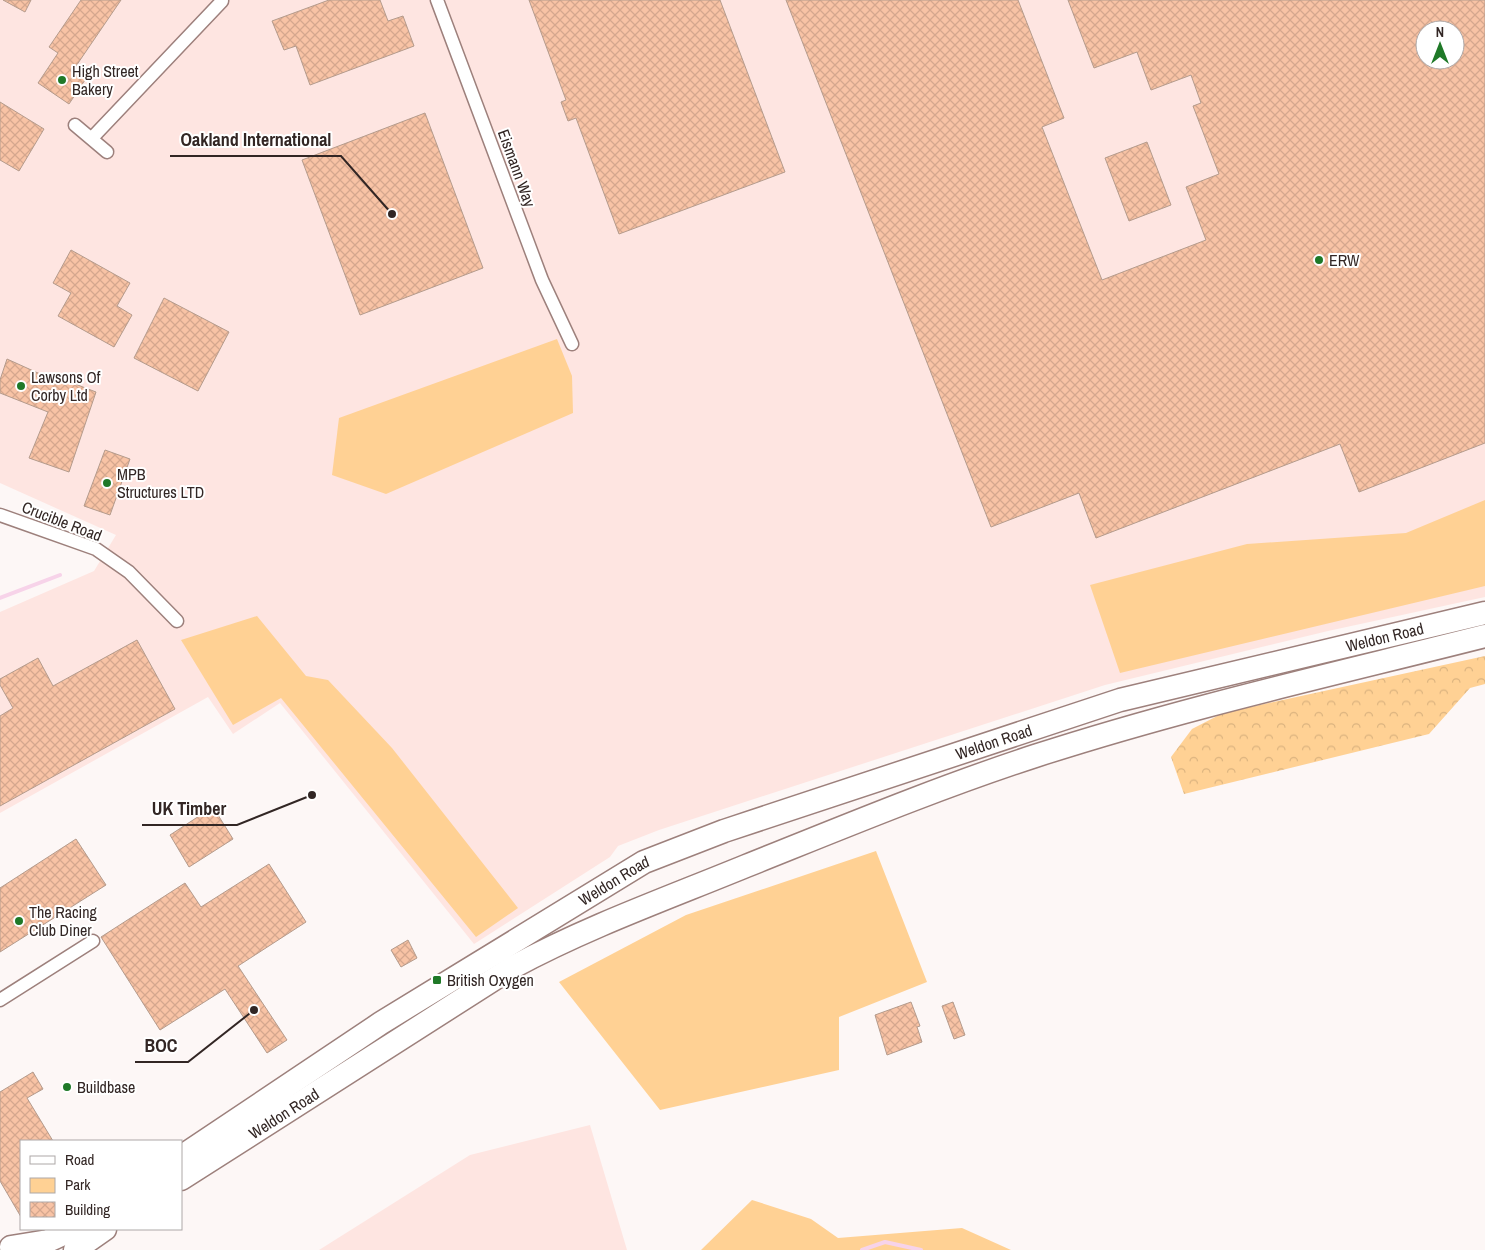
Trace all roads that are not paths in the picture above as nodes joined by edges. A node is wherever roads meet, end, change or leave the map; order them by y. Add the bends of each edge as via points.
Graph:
1 (222, 0) edge
2 (437, 0) edge
3 (75, 125) dead end
4 (92, 138) junction
5 (107, 152) dead end
6 (572, 344) dead end
7 (0, 515) edge
8 (1485, 613) edge
9 (177, 621) dead end
10 (1485, 636) edge
11 (93, 941) dead end
12 (0, 1000) edge
13 (182, 1156) edge
14 (182, 1178) edge
15 (72, 1230) edge
16 (104, 1230) edge
17 (9, 1247) edge
18 (75, 1250) edge

1 - 4 street
2 - 6 street, Eismann Way via 542,280
3 - 4 street
4 - 5 street
7 - 9 street, Crucible Road via 96,549 129,572
8 - 13 highway, Weldon Road via 1120,700 724,830 644,862 382,1023
10 - 14 highway, Weldon Road via 1240,698 1035,756 894,806 660,901 540,952 513,967
11 - 12 street
15 - 17 highway via 48,1241
16 - 18 highway

